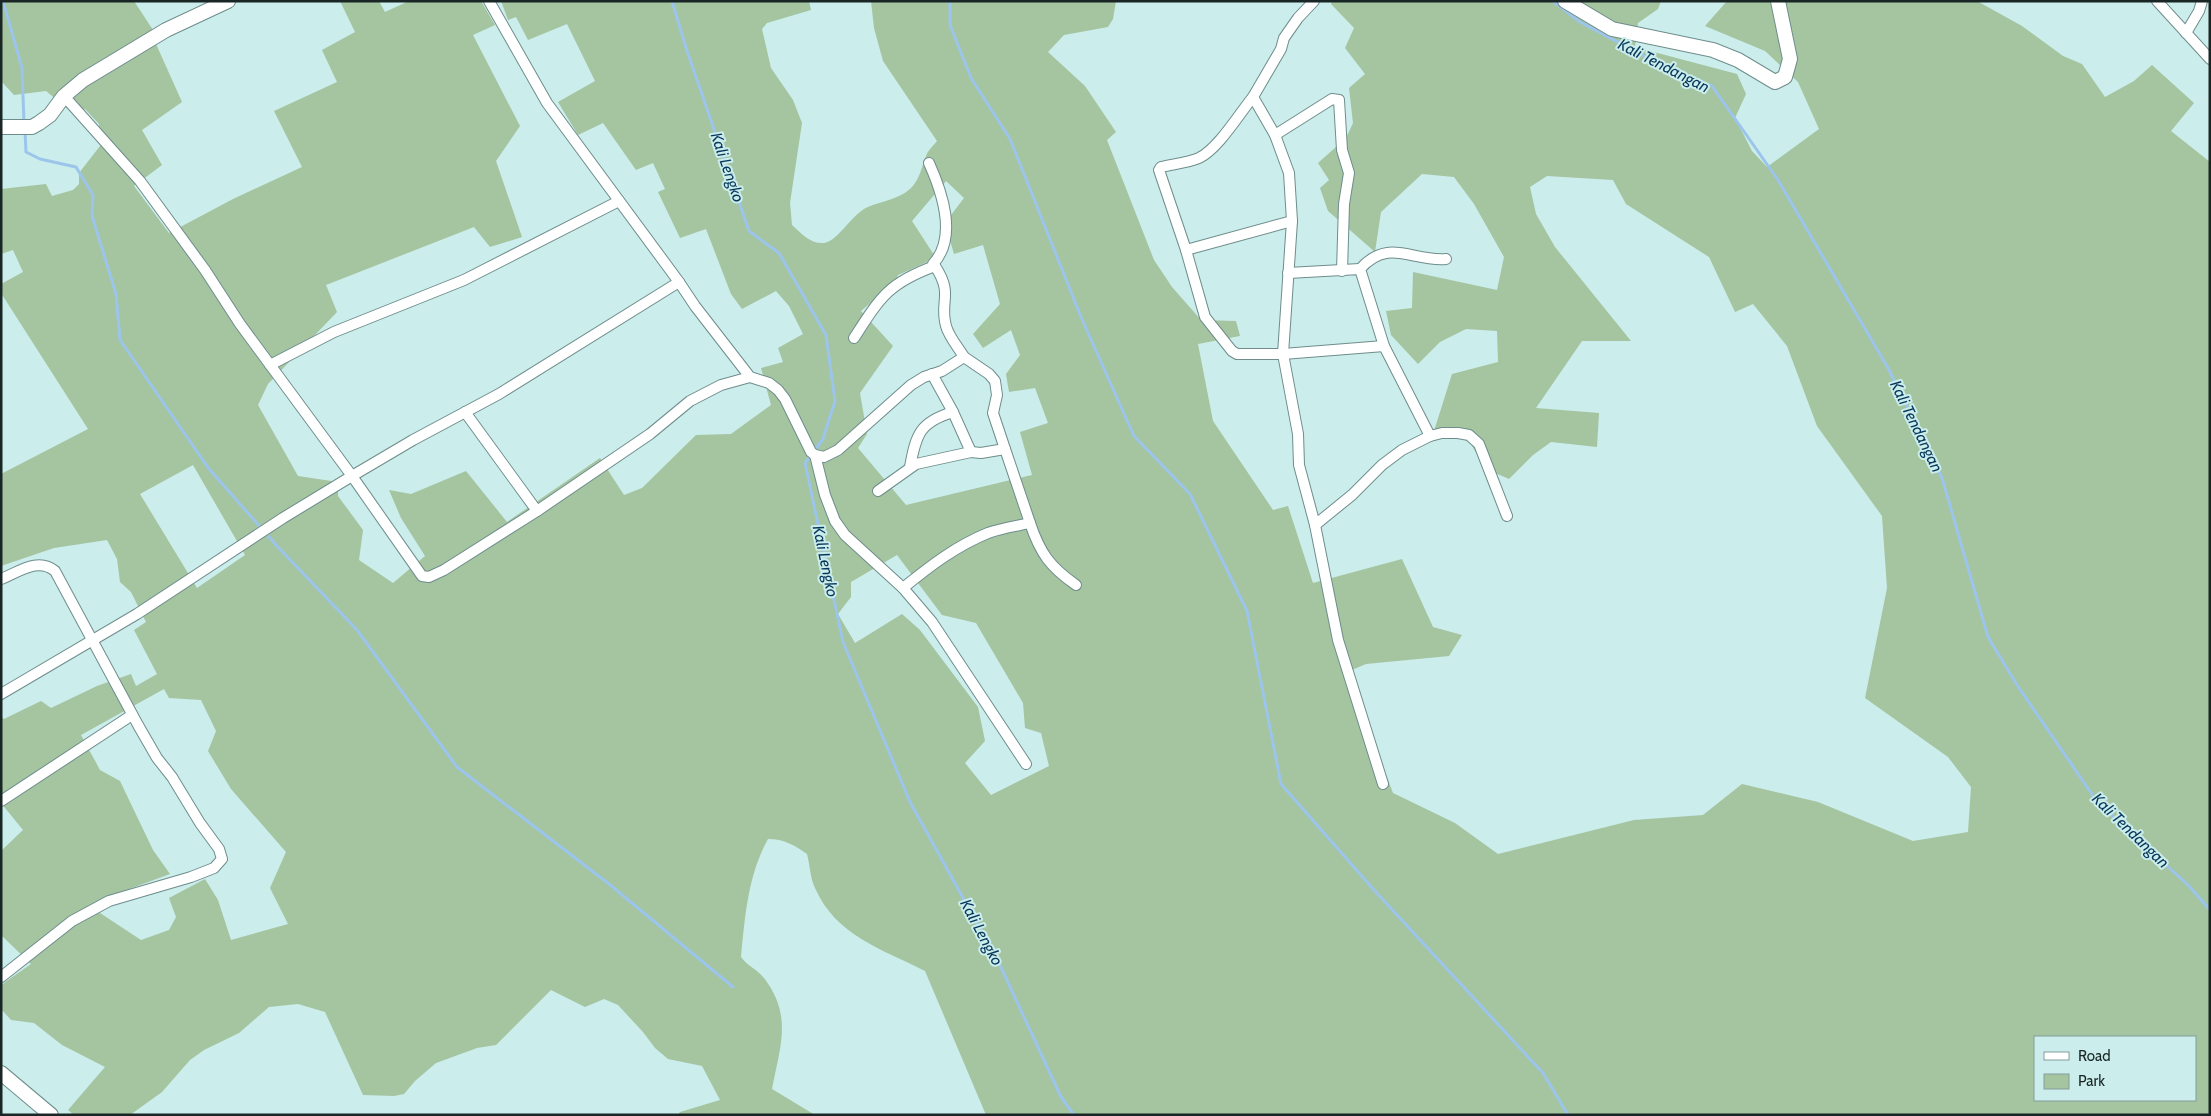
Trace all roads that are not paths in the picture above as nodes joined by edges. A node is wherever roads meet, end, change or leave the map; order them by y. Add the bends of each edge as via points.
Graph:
1 (228, 1) edge
2 (489, 1) edge
3 (1314, 1) edge
4 (1565, 1) edge
5 (1778, 1) edge
6 (2157, 1) edge
7 (2202, 1) edge
8 (2186, 33) junction
9 (2210, 60) edge
10 (64, 96) junction
11 (1252, 97) junction
12 (1, 126) edge
13 (1275, 135) junction
14 (929, 163) dead end
15 (619, 201) junction
16 (1292, 221) junction
17 (1186, 250) junction
18 (1446, 259) dead end
19 (935, 266) junction
20 (1360, 269) junction
21 (1342, 271) junction
22 (1288, 273) junction
23 (679, 282) junction
24 (854, 338) dead end
25 (1384, 346) junction
26 (1282, 354) junction
27 (964, 357) junction
28 (270, 365) junction
29 (932, 374) junction
30 (750, 377) junction
31 (465, 412) junction
32 (953, 412) junction
33 (1430, 436) junction
34 (1005, 449) junction
35 (971, 452) junction
36 (813, 454) junction
37 (910, 467) junction
38 (352, 476) junction
39 (878, 490) dead end
40 (537, 511) junction
41 (1507, 516) dead end
42 (1030, 522) junction
43 (1315, 525) junction
44 (1, 579) edge
45 (1076, 586) dead end
46 (903, 588) junction
47 (91, 640) junction
48 (1, 694) edge
49 (132, 715) junction
50 (1026, 764) dead end
51 (1383, 784) dead end
52 (1, 801) edge
53 (1, 977) edge
54 (1, 1073) edge
55 (51, 1115) edge

1 - 10 street via 166,30 83,80
2 - 15 street via 547,103
3 - 11 street via 1284,38 1281,49
4 - 5 street via 1612,29 1713,50 1738,60 1775,82 1785,77 1790,59
6 - 8 street
7 - 8 street
8 - 9 street
10 - 12 street via 50,115 32,127
10 - 28 street via 140,180
11 - 13 street
11 - 17 street via 1204,155 1159,168
13 - 16 street via 1289,173
13 - 21 street via 1332,100 1339,100 1342,150 1349,173 1344,204
14 - 19 street via 939,187 945,216 942,251 933,264
15 - 23 street
15 - 28 street via 464,280 334,332
16 - 17 street
16 - 22 street
17 - 26 street via 1205,317 1232,351 1239,355
18 - 20 street via 1430,260 1402,252 1387,252 1373,257
19 - 24 street via 901,281 886,293
19 - 27 street via 946,288 946,326
20 - 21 street
20 - 25 street
21 - 22 street
22 - 26 street
23 - 30 street
23 - 31 street
25 - 26 street
25 - 33 street
26 - 43 street via 1298,434 1299,465
27 - 29 street
27 - 34 street via 994,381 998,396 993,413
28 - 38 street
29 - 32 street
29 - 36 street via 899,394 838,450 824,457
30 - 36 street via 769,383 778,390
30 - 40 street via 721,385 690,401 650,434
31 - 38 street
31 - 40 street
32 - 35 street
32 - 37 street via 931,421 920,430
33 - 41 street via 1442,432 1458,433 1480,444
33 - 43 street via 1382,465
34 - 35 street via 981,454
34 - 42 street
35 - 37 street
36 - 46 street via 835,521 845,535
37 - 39 street
38 - 40 street via 424,578 444,570
38 - 47 street
42 - 45 street via 1046,560
42 - 46 street via 990,532 965,543
43 - 51 street via 1338,640
44 - 47 street via 37,564 49,566 62,583
46 - 50 street via 932,622
47 - 48 street
47 - 49 street
49 - 52 street
49 - 53 street via 157,758 220,849 222,859 214,868 191,877 109,901 72,921
54 - 55 street

